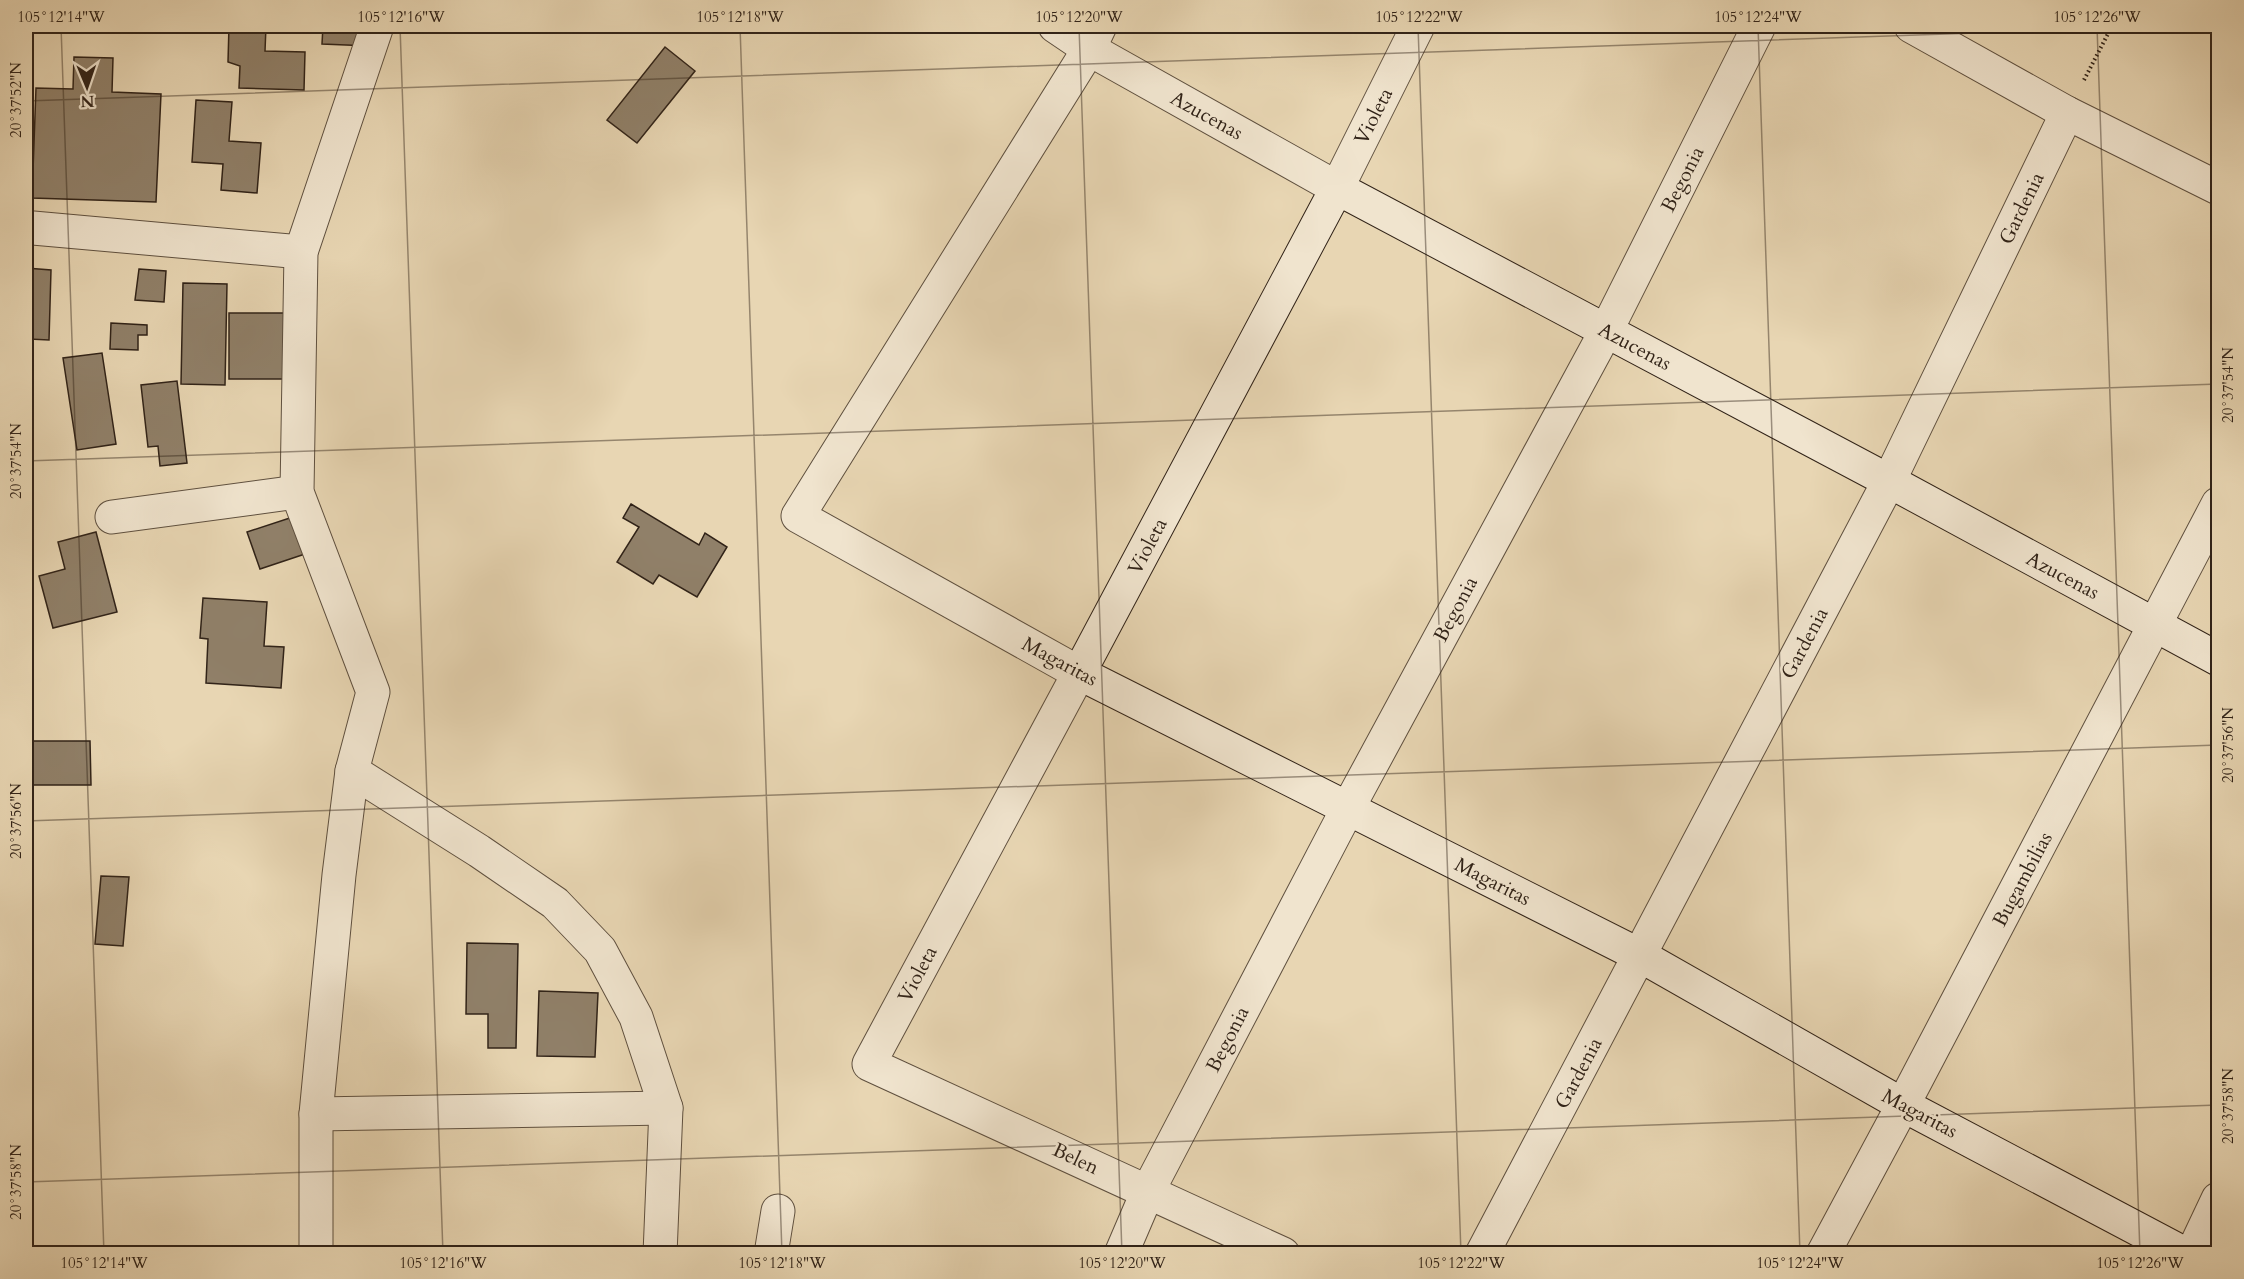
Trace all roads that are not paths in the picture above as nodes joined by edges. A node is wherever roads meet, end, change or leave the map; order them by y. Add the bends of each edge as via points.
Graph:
1 (377, 26) edge
2 (1055, 26) edge
3 (1418, 26) edge
4 (1759, 26) edge
5 (1911, 26) edge
6 (1094, 37) edge
7 (2067, 113) junction
8 (1336, 188) junction
9 (2218, 188) edge
10 (33, 228) dead end
11 (301, 252) junction
12 (1606, 331) junction
13 (1889, 481) junction
14 (297, 492) junction
15 (2218, 504) edge
16 (112, 517) dead end
17 (2156, 625) junction
18 (2218, 659) edge
19 (1079, 673) junction
20 (352, 771) junction
21 (1348, 807) junction
22 (1641, 956) junction
23 (869, 1064) joint
24 (1903, 1105) junction
25 (666, 1108) junction
26 (316, 1114) junction
27 (1148, 1191) junction
28 (2218, 1199) edge
29 (778, 1211) dead end
30 (316, 1254) edge
31 (660, 1254) edge
32 (771, 1254) edge
33 (1120, 1254) edge
34 (1283, 1254) edge
35 (1482, 1254) edge
36 (1822, 1254) edge
37 (2185, 1254) edge
38 (2192, 1254) edge

1 - 11 street
2 - 6 street, Azucenas
3 - 8 street, Violeta
4 - 12 street, Begonia
5 - 7 street
6 - 8 street, Azucenas
6 - 19 street, Magaritas via 798,516
7 - 9 street
7 - 13 street, Gardenia
8 - 12 street, Azucenas
8 - 19 street, Violeta
10 - 11 street
11 - 14 street
12 - 13 street, Azucenas
12 - 21 street, Begonia
13 - 17 street, Azucenas
13 - 22 street, Gardenia
14 - 16 street
14 - 20 street via 373,692
15 - 17 street, Bugambilias
17 - 18 street, Azucenas
17 - 24 street, Bugambilias
19 - 21 street, Magaritas
19 - 23 street, Violeta
20 - 25 street via 555,903 600,950 636,1017
20 - 26 street
21 - 22 street, Magaritas
21 - 27 street, Begonia
22 - 24 street, Magaritas
22 - 35 street, Gardenia
23 - 27 street, Belen
24 - 36 street, Bugambilias
24 - 37 street, Magaritas
25 - 26 street
25 - 31 street
26 - 30 street
27 - 33 street, Begonia
27 - 34 street, Belen
28 - 38 street
29 - 32 street

